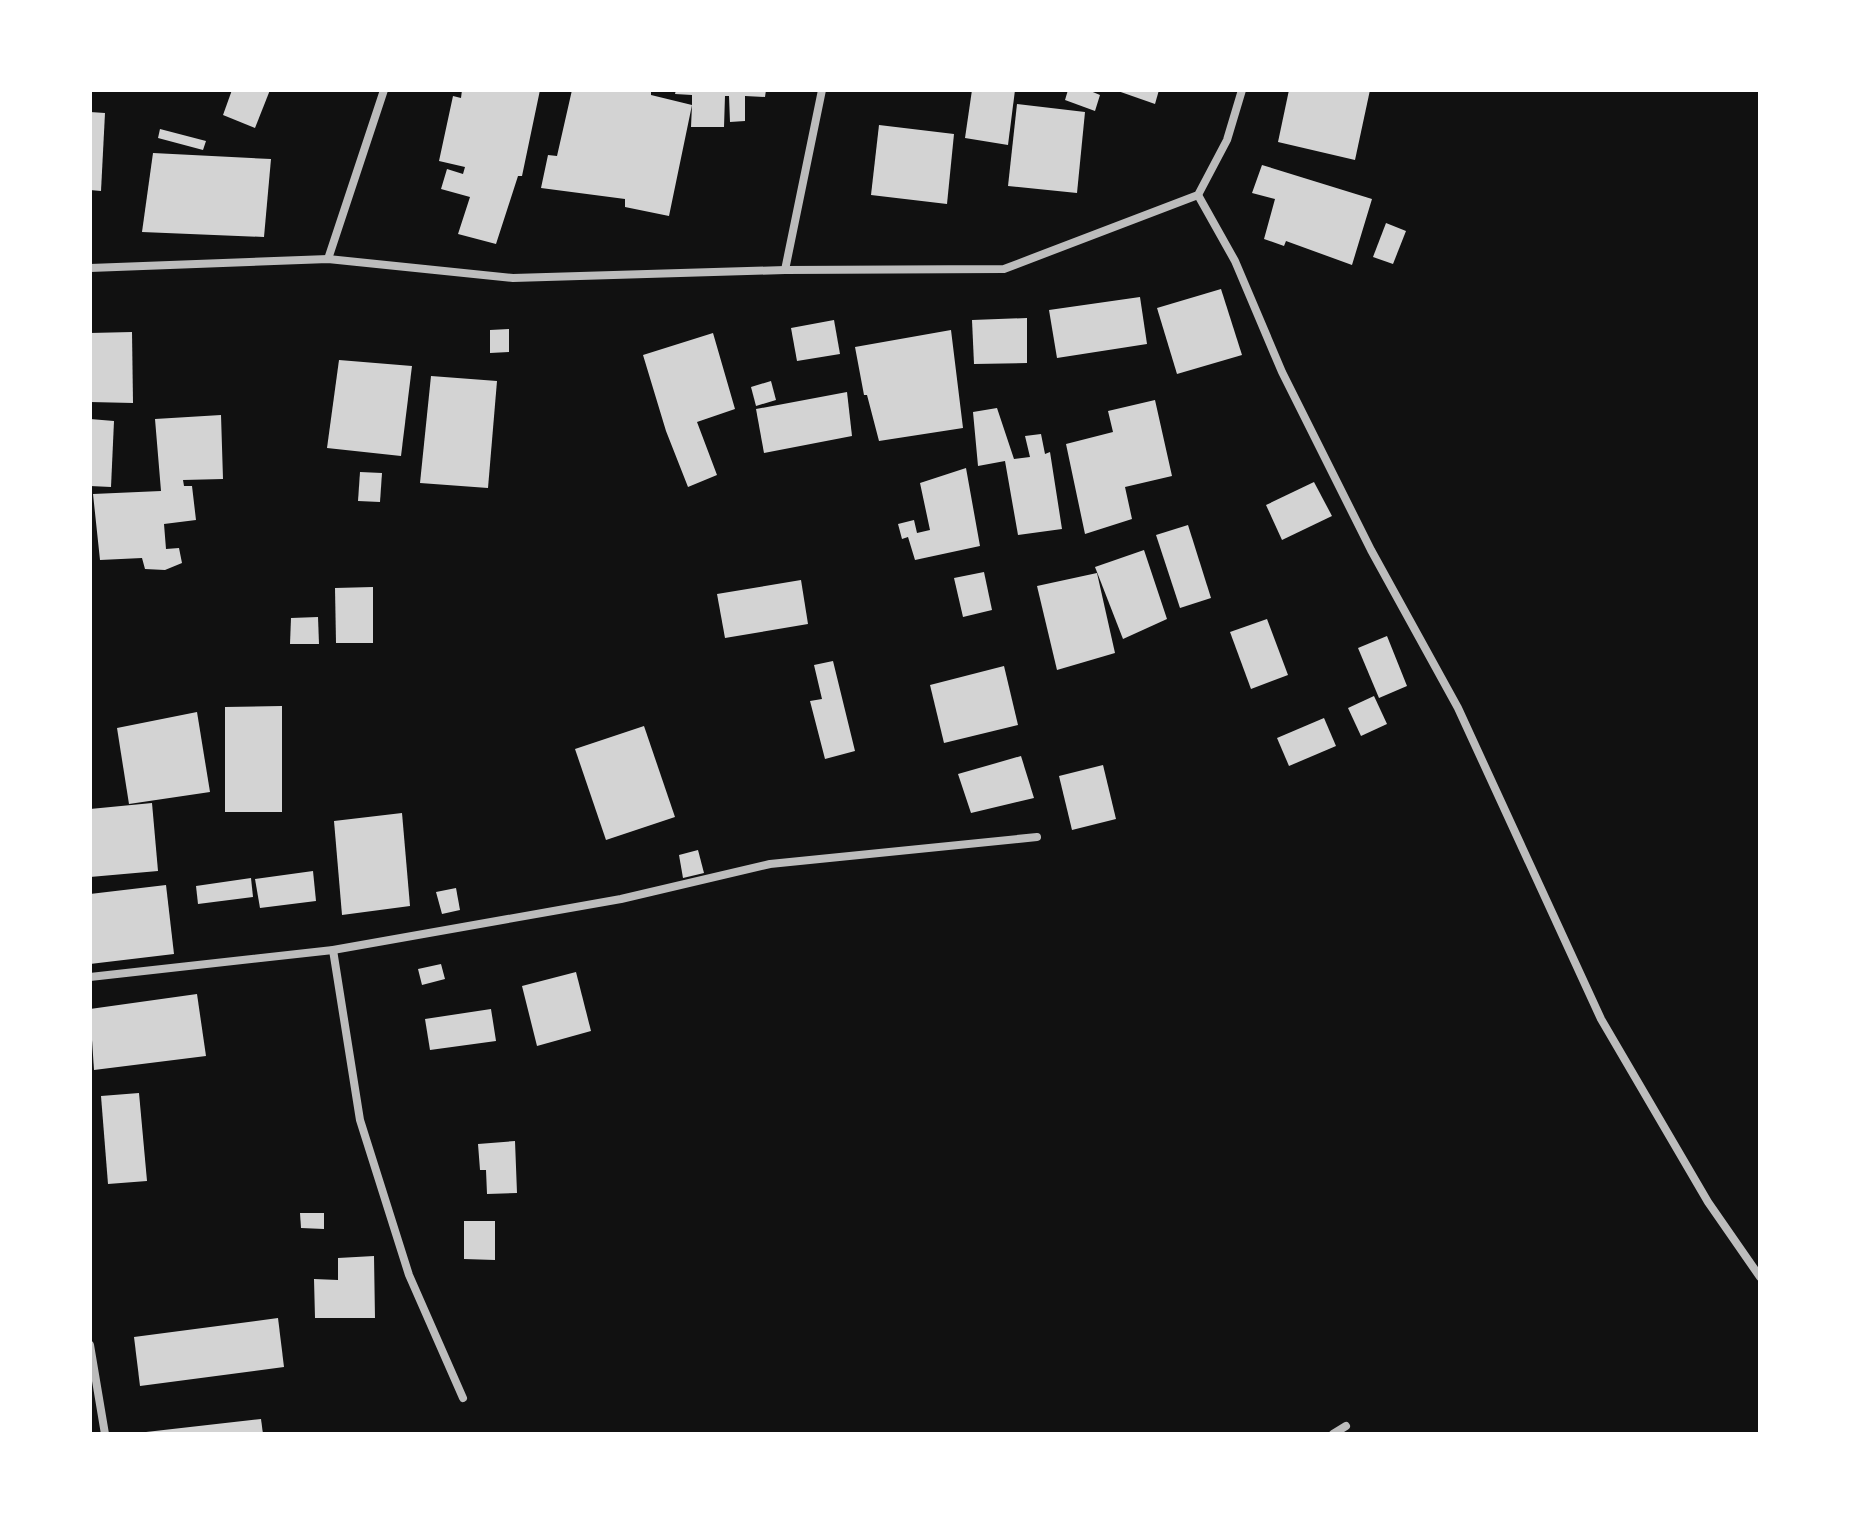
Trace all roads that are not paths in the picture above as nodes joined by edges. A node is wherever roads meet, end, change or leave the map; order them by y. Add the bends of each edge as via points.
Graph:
1 (384, 90) edge
2 (822, 90) edge
3 (1242, 90) edge
4 (1198, 195) junction
5 (328, 259) junction
6 (90, 268) edge
7 (785, 270) junction
8 (1037, 837) dead end
9 (333, 950) junction
10 (90, 977) edge
11 (1760, 1277) edge
12 (90, 1345) edge
13 (463, 1398) dead end
14 (1346, 1426) dead end
15 (105, 1434) edge
16 (1333, 1434) edge

1 - 5 street
2 - 7 street
3 - 4 street via 1227,140
4 - 7 street via 1004,269
4 - 11 street via 1235,261 1282,372 1371,550 1458,708 1601,1019 1708,1202
5 - 6 street
5 - 7 street via 513,278
8 - 9 street via 770,864 621,899
9 - 10 street
9 - 13 street via 360,1120 409,1275
12 - 15 street
14 - 16 street

